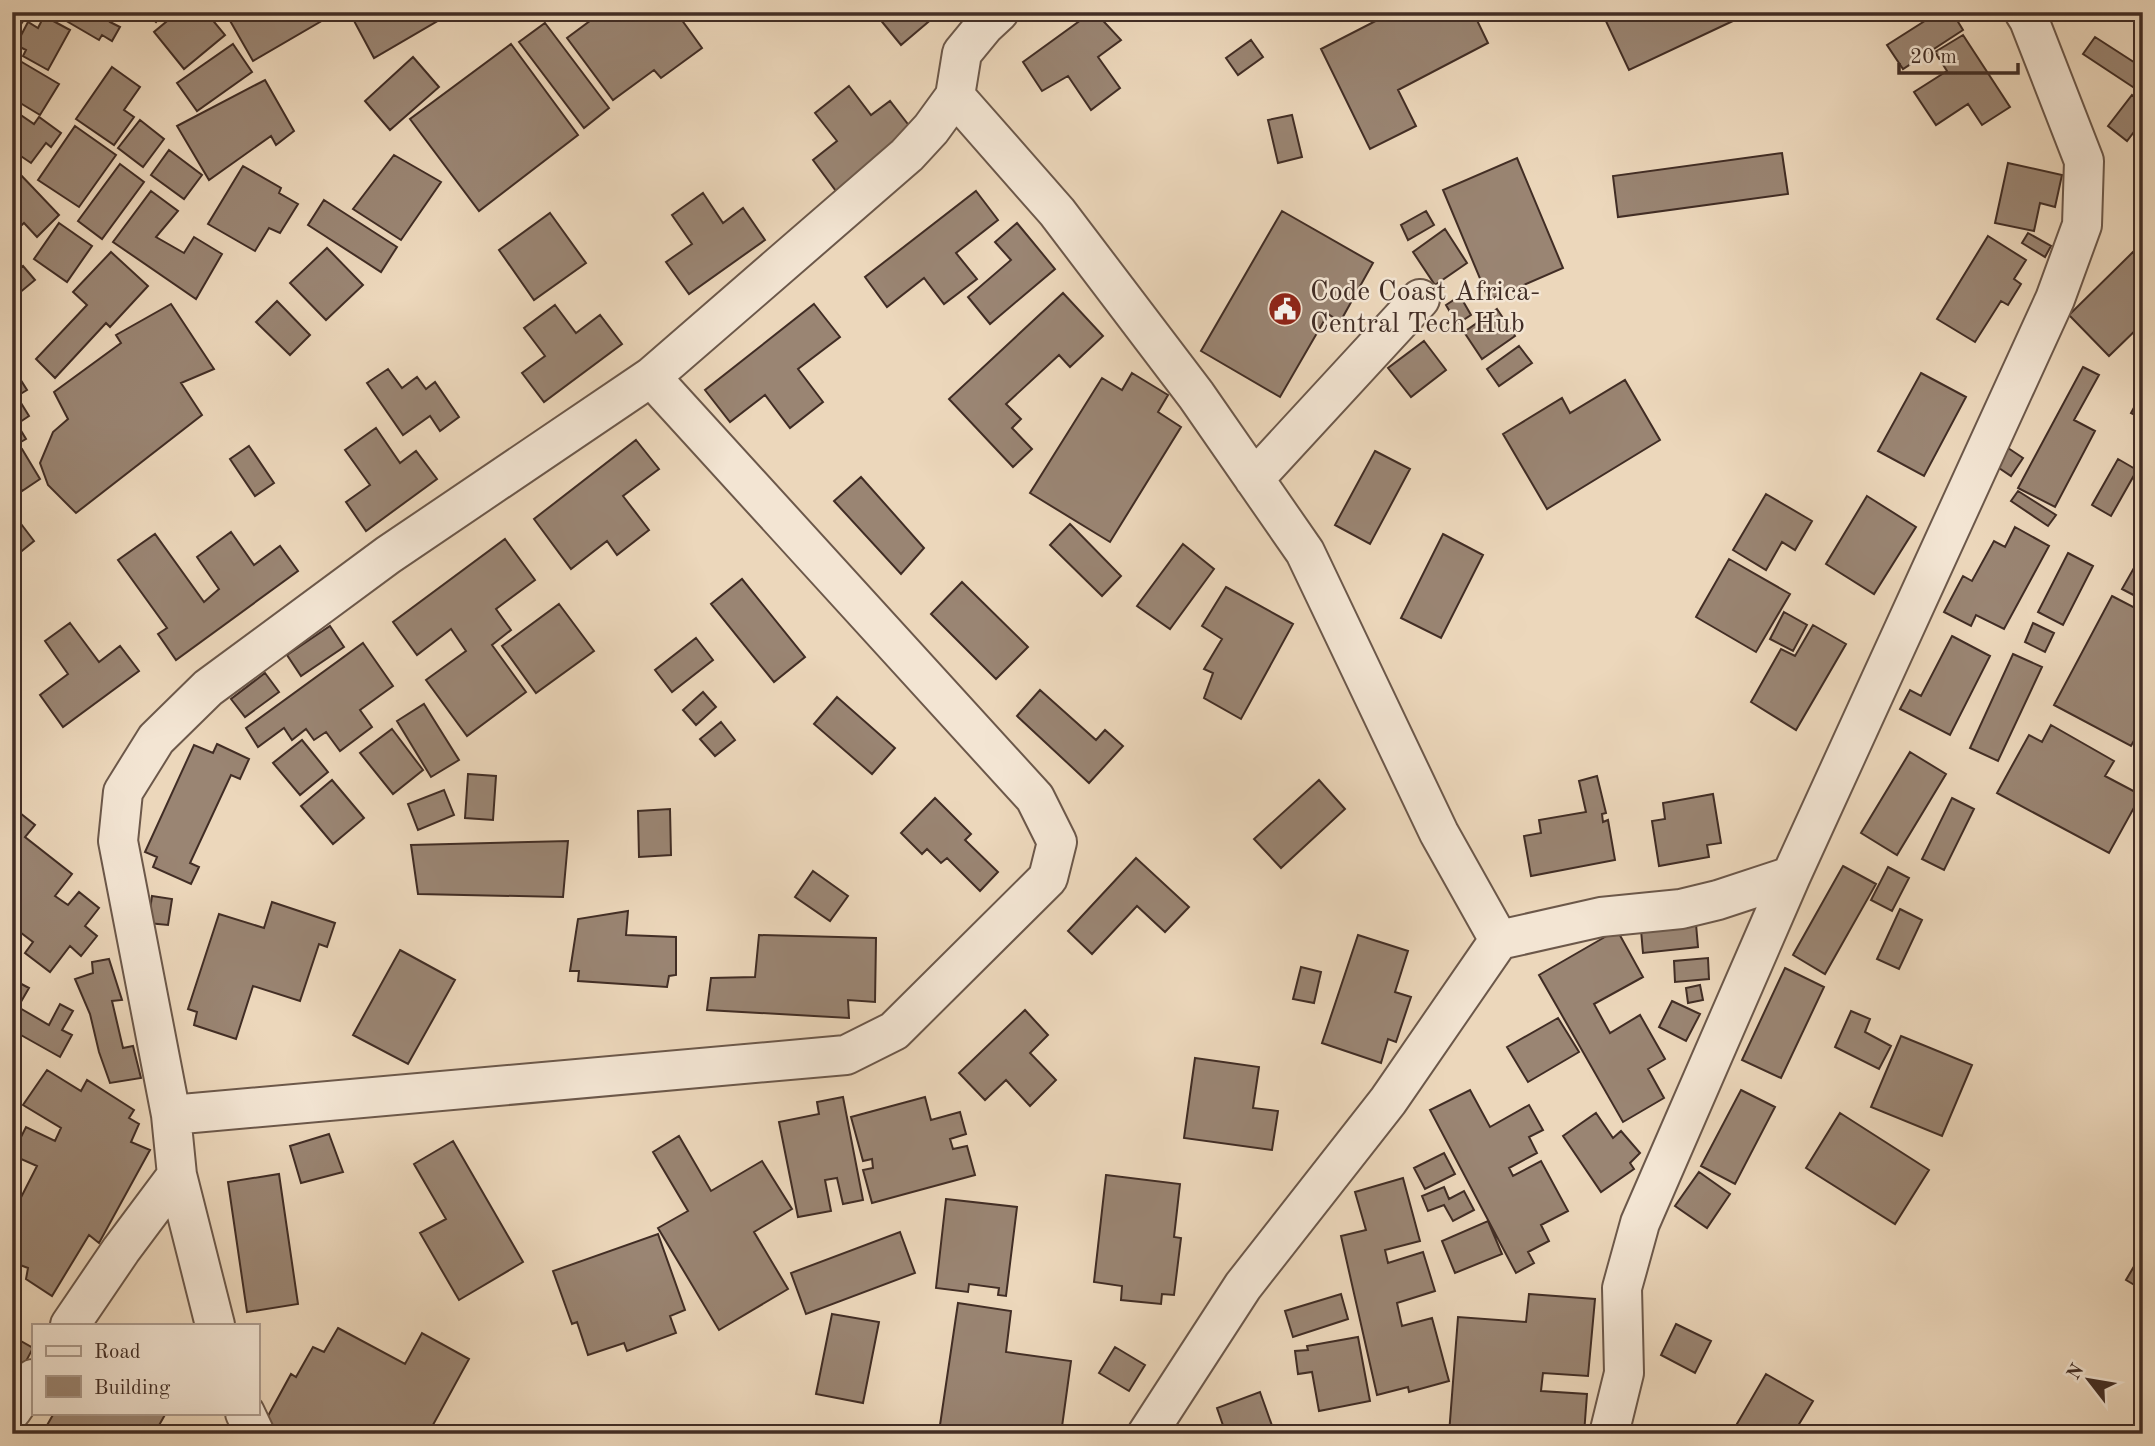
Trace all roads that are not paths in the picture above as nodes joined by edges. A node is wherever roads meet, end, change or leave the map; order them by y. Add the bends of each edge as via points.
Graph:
1 (999, 12) edge
2 (2024, 12) edge
3 (955, 96) junction
4 (1420, 299) dead end
5 (651, 377) junction
6 (1254, 479) junction
7 (1791, 876) junction
8 (1499, 940) junction
9 (171, 1115) junction
10 (177, 1175) junction
11 (71, 1324) edge
12 (215, 1324) edge
13 (32, 1380) edge
14 (12, 1410) edge
15 (246, 1414) edge
16 (255, 1434) edge
17 (1147, 1434) edge
18 (1609, 1434) edge

1 - 3 street via 962,53
2 - 7 street via 2084,161 2082,225 2055,299
3 - 5 street via 907,155
3 - 6 street via 1057,212
4 - 6 street
5 - 9 street via 387,555 208,688 156,739 123,792 118,841
5 - 9 street via 1035,798 1058,842 1048,878 894,1031 846,1055
6 - 8 street via 1305,552 1439,834
7 - 8 street via 1681,909 1601,917
7 - 18 street via 1640,1223 1622,1288 1624,1373
8 - 17 street via 1388,1101 1243,1286
9 - 10 street
10 - 11 street
10 - 12 street
13 - 14 street
15 - 16 street

